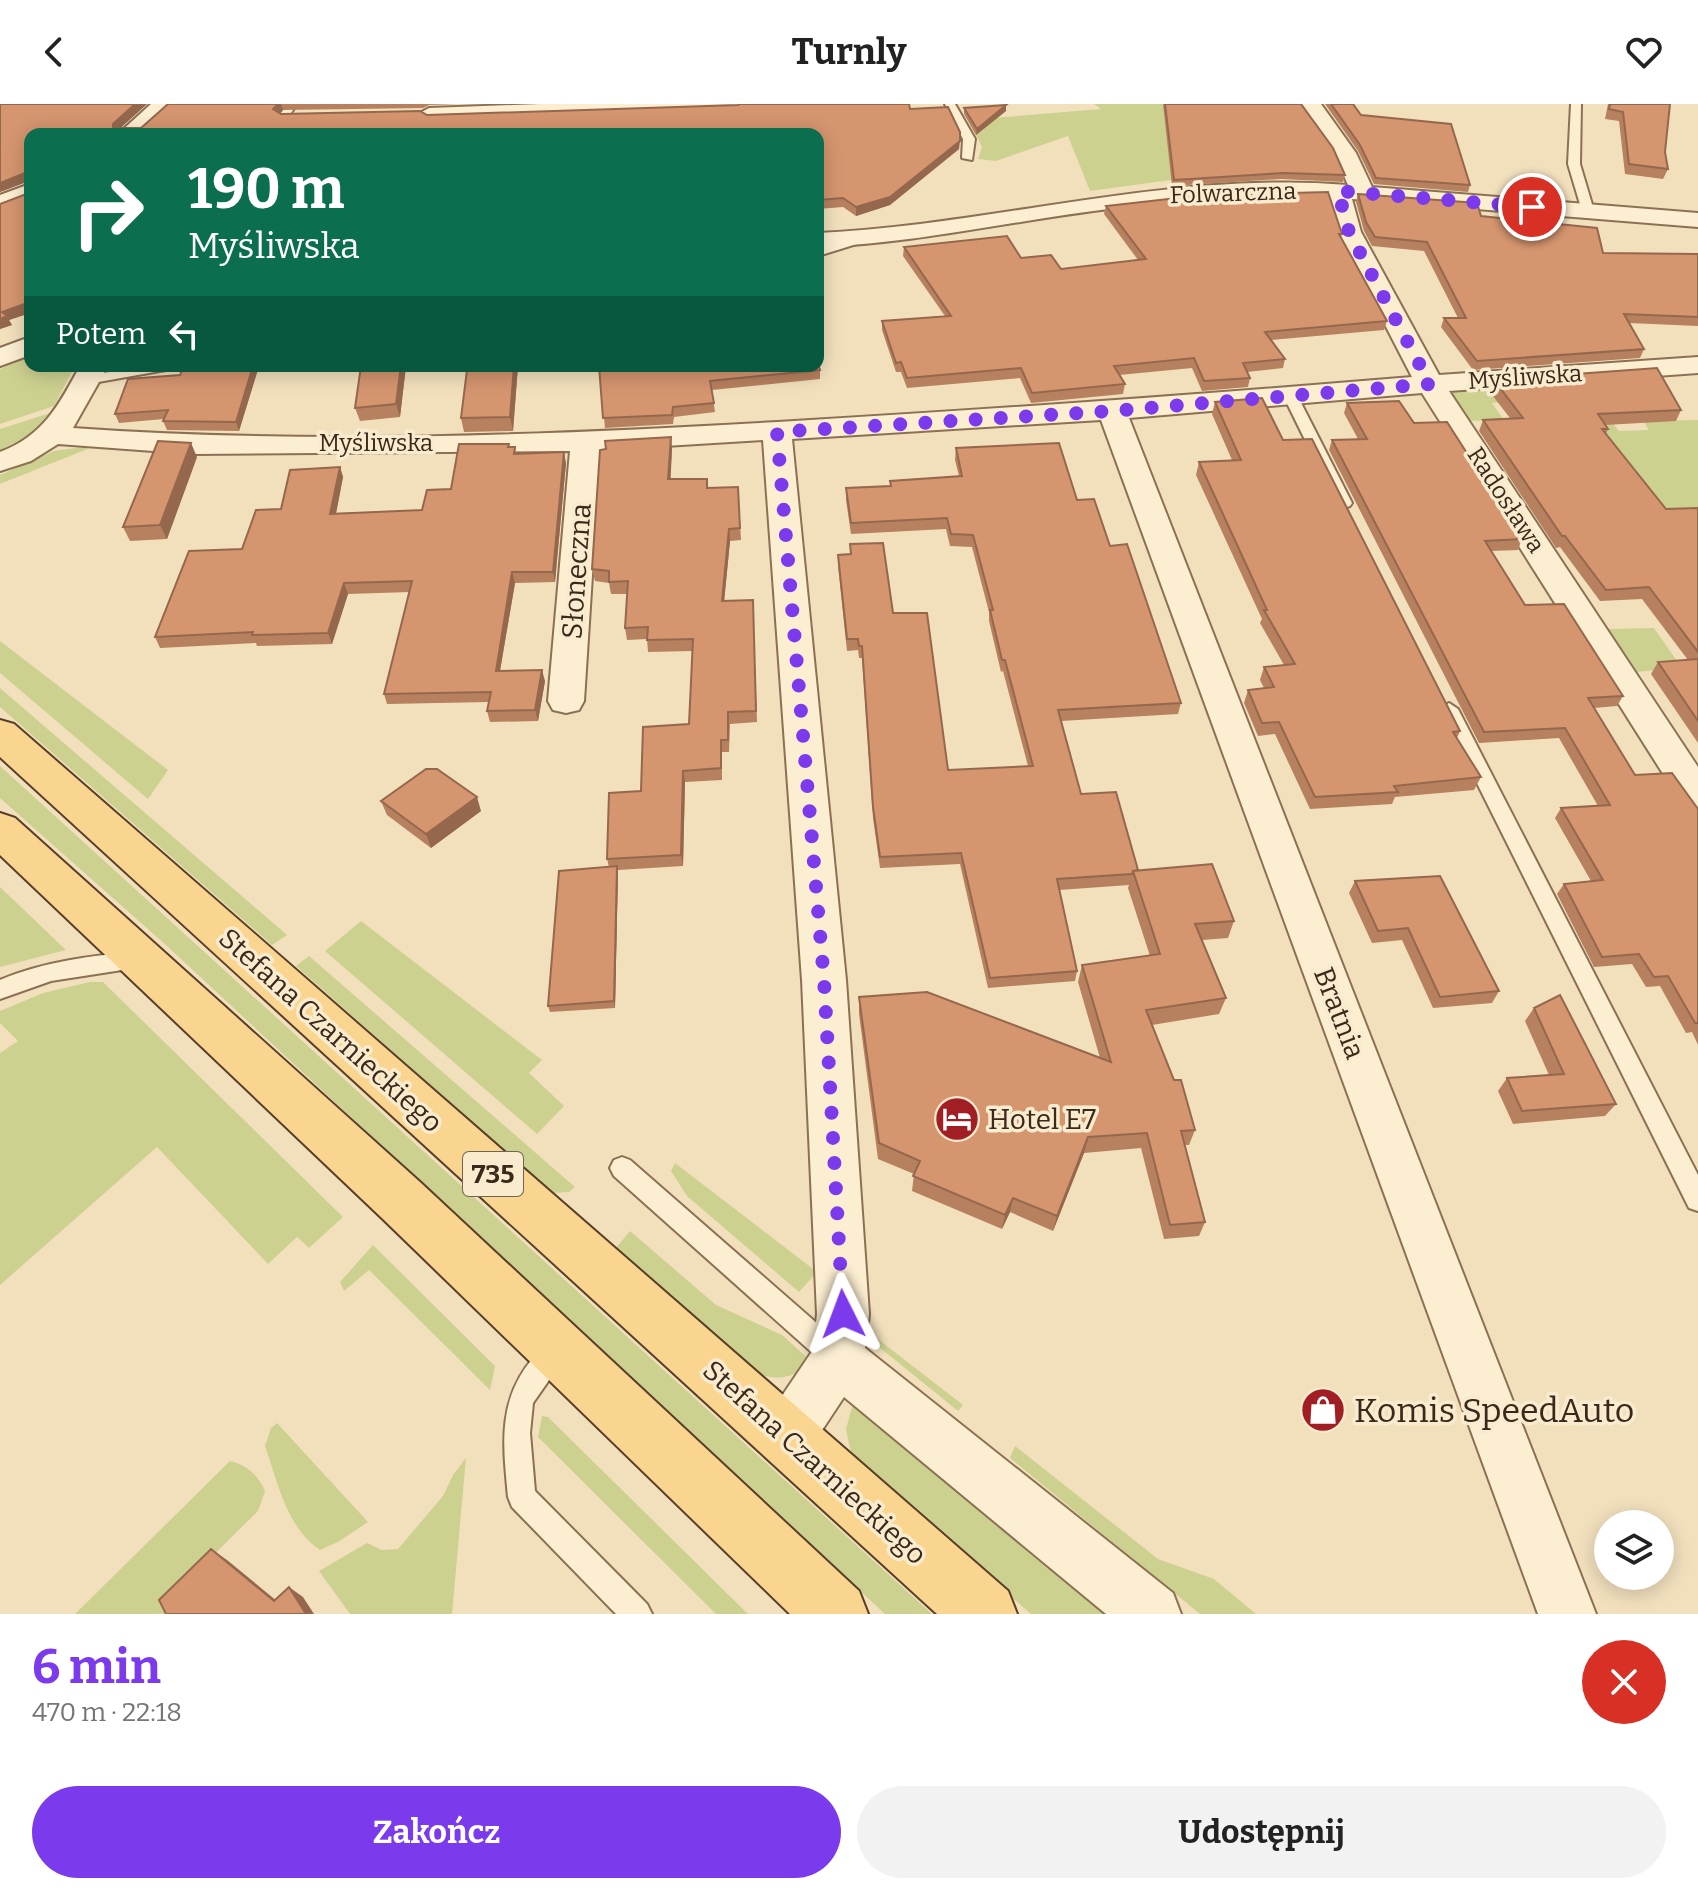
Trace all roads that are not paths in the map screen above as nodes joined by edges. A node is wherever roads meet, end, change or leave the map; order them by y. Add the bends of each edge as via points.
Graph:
1 (164, 104) edge
2 (292, 104) edge
3 (738, 104) edge
4 (950, 104) edge
5 (1310, 104) edge
6 (1576, 104) edge
7 (283, 116) junction
8 (297, 116) edge
9 (424, 117) edge
10 (136, 128) edge
11 (276, 128) edge
12 (968, 158) dead end
13 (1351, 192) junction
14 (24, 194) edge
15 (0, 204) edge
16 (1588, 211) junction
17 (1698, 220) edge
18 (859, 239) junction
19 (824, 240) edge
20 (824, 250) edge
21 (24, 348) edge
22 (0, 358) edge
23 (1698, 365) edge
24 (90, 373) edge
25 (1430, 384) junction
26 (1290, 395) junction
27 (1112, 411) junction
28 (777, 432) junction
29 (54, 435) junction
30 (586, 442) junction
31 (0, 462) edge
32 (1354, 522) edge
33 (1440, 692) edge
34 (566, 701) dead end
35 (0, 734) edge
36 (1698, 797) edge
37 (0, 829) edge
38 (144, 960) junction
39 (0, 990) edge
40 (622, 1168) dead end
41 (1698, 1200) edge
42 (557, 1350) junction
43 (838, 1359) junction
44 (786, 1437) junction
45 (637, 1614) edge
46 (836, 1614) edge
47 (985, 1614) edge
48 (1152, 1614) edge
49 (1567, 1614) edge

1 - 10 street
2 - 7 lane
3 - 9 street
4 - 12 lane via 969,139
5 - 13 street, Radosława via 1345,153
6 - 16 lane via 1574,164
7 - 8 lane
7 - 11 lane
13 - 16 street, Folwarczna
13 - 18 street, Folwarczna via 1183,193
13 - 25 street, Radosława via 1349,232
14 - 15 street
16 - 17 street, Folwarczna
18 - 19 street, Folwarczna
18 - 20 lane
21 - 22 street
23 - 25 street, Myśliwska
24 - 29 street
25 - 26 street, Myśliwska
25 - 36 street, Radosława
26 - 27 street, Myśliwska
26 - 32 lane
27 - 28 street, Myśliwska
27 - 49 street, Bratnia
28 - 30 street, Myśliwska
28 - 43 street via 825,994 843,1314
29 - 30 street, Myśliwska via 194,445
29 - 31 street
30 - 34 street, Słoneczna
33 - 41 lane
35 - 44 main road, Stefana Czarnieckiego / 735
37 - 38 main road
38 - 39 lane via 56,971
38 - 42 main road
40 - 43 lane
42 - 45 lane via 529,1382 520,1402 516,1433 522,1497
42 - 46 main road
43 - 44 street
43 - 48 street
44 - 47 main road, Stefana Czarnieckiego / 735

